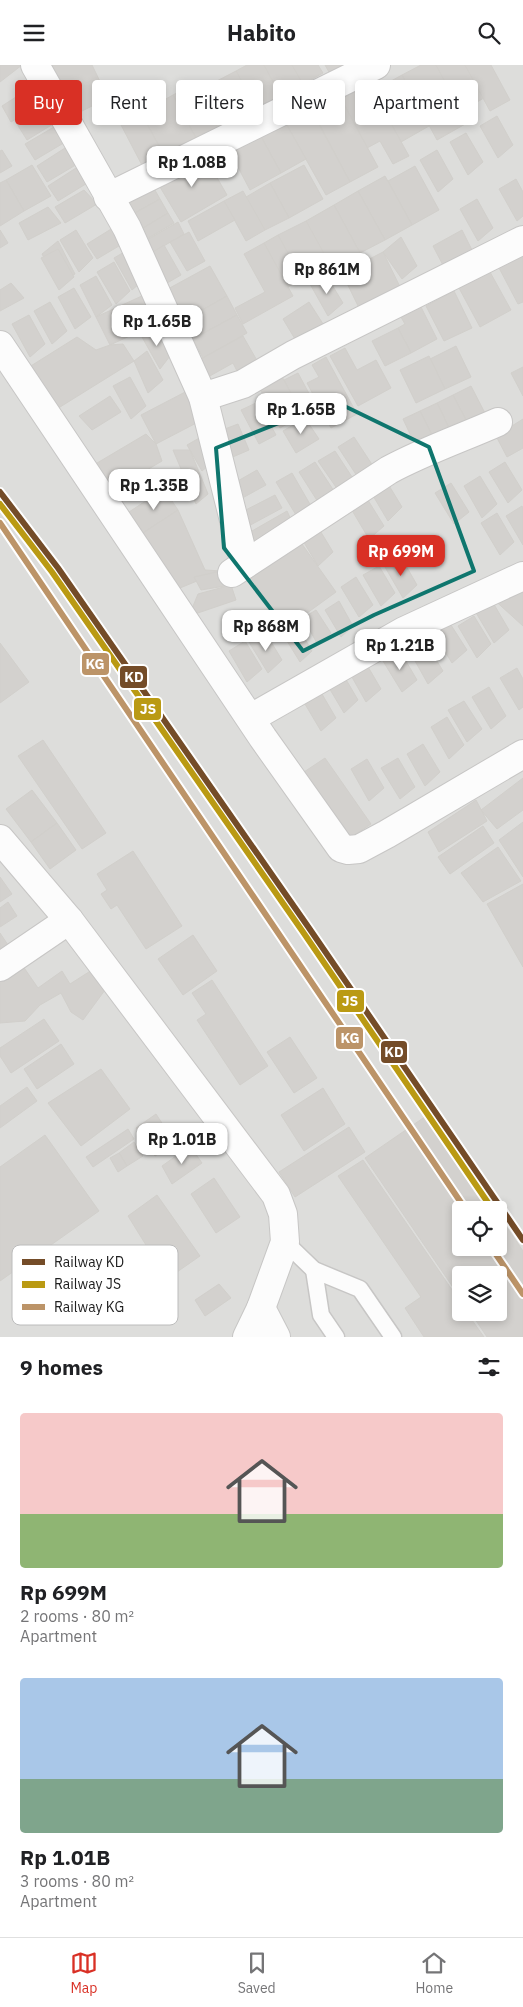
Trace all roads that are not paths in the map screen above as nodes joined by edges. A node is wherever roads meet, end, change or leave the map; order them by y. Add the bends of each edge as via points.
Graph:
1 (35, 65) edge
2 (376, 65) edge
3 (108, 197) junction
4 (523, 241) edge
5 (0, 345) edge
6 (203, 397) junction
7 (498, 422) dead end
8 (523, 576) edge
9 (251, 718) junction
10 (523, 755) edge
11 (2, 846) edge
12 (69, 920) junction
13 (0, 967) edge
14 (285, 1242) junction
15 (314, 1270) junction
16 (261, 1308) junction
17 (247, 1337) edge
18 (276, 1337) edge
19 (336, 1337) edge
20 (393, 1337) edge

1 - 3 street
2 - 3 street
3 - 6 street via 127,228
4 - 6 street via 293,355 252,379
5 - 9 street
6 - 7 street via 238,569 410,458
8 - 9 street via 404,631
9 - 10 street via 322,823 344,849 359,849
11 - 12 street
12 - 13 street
12 - 14 street via 276,1195 283,1214
14 - 15 lane
14 - 16 street
15 - 19 lane via 321,1315
15 - 20 lane via 360,1289
16 - 17 street
16 - 18 street

